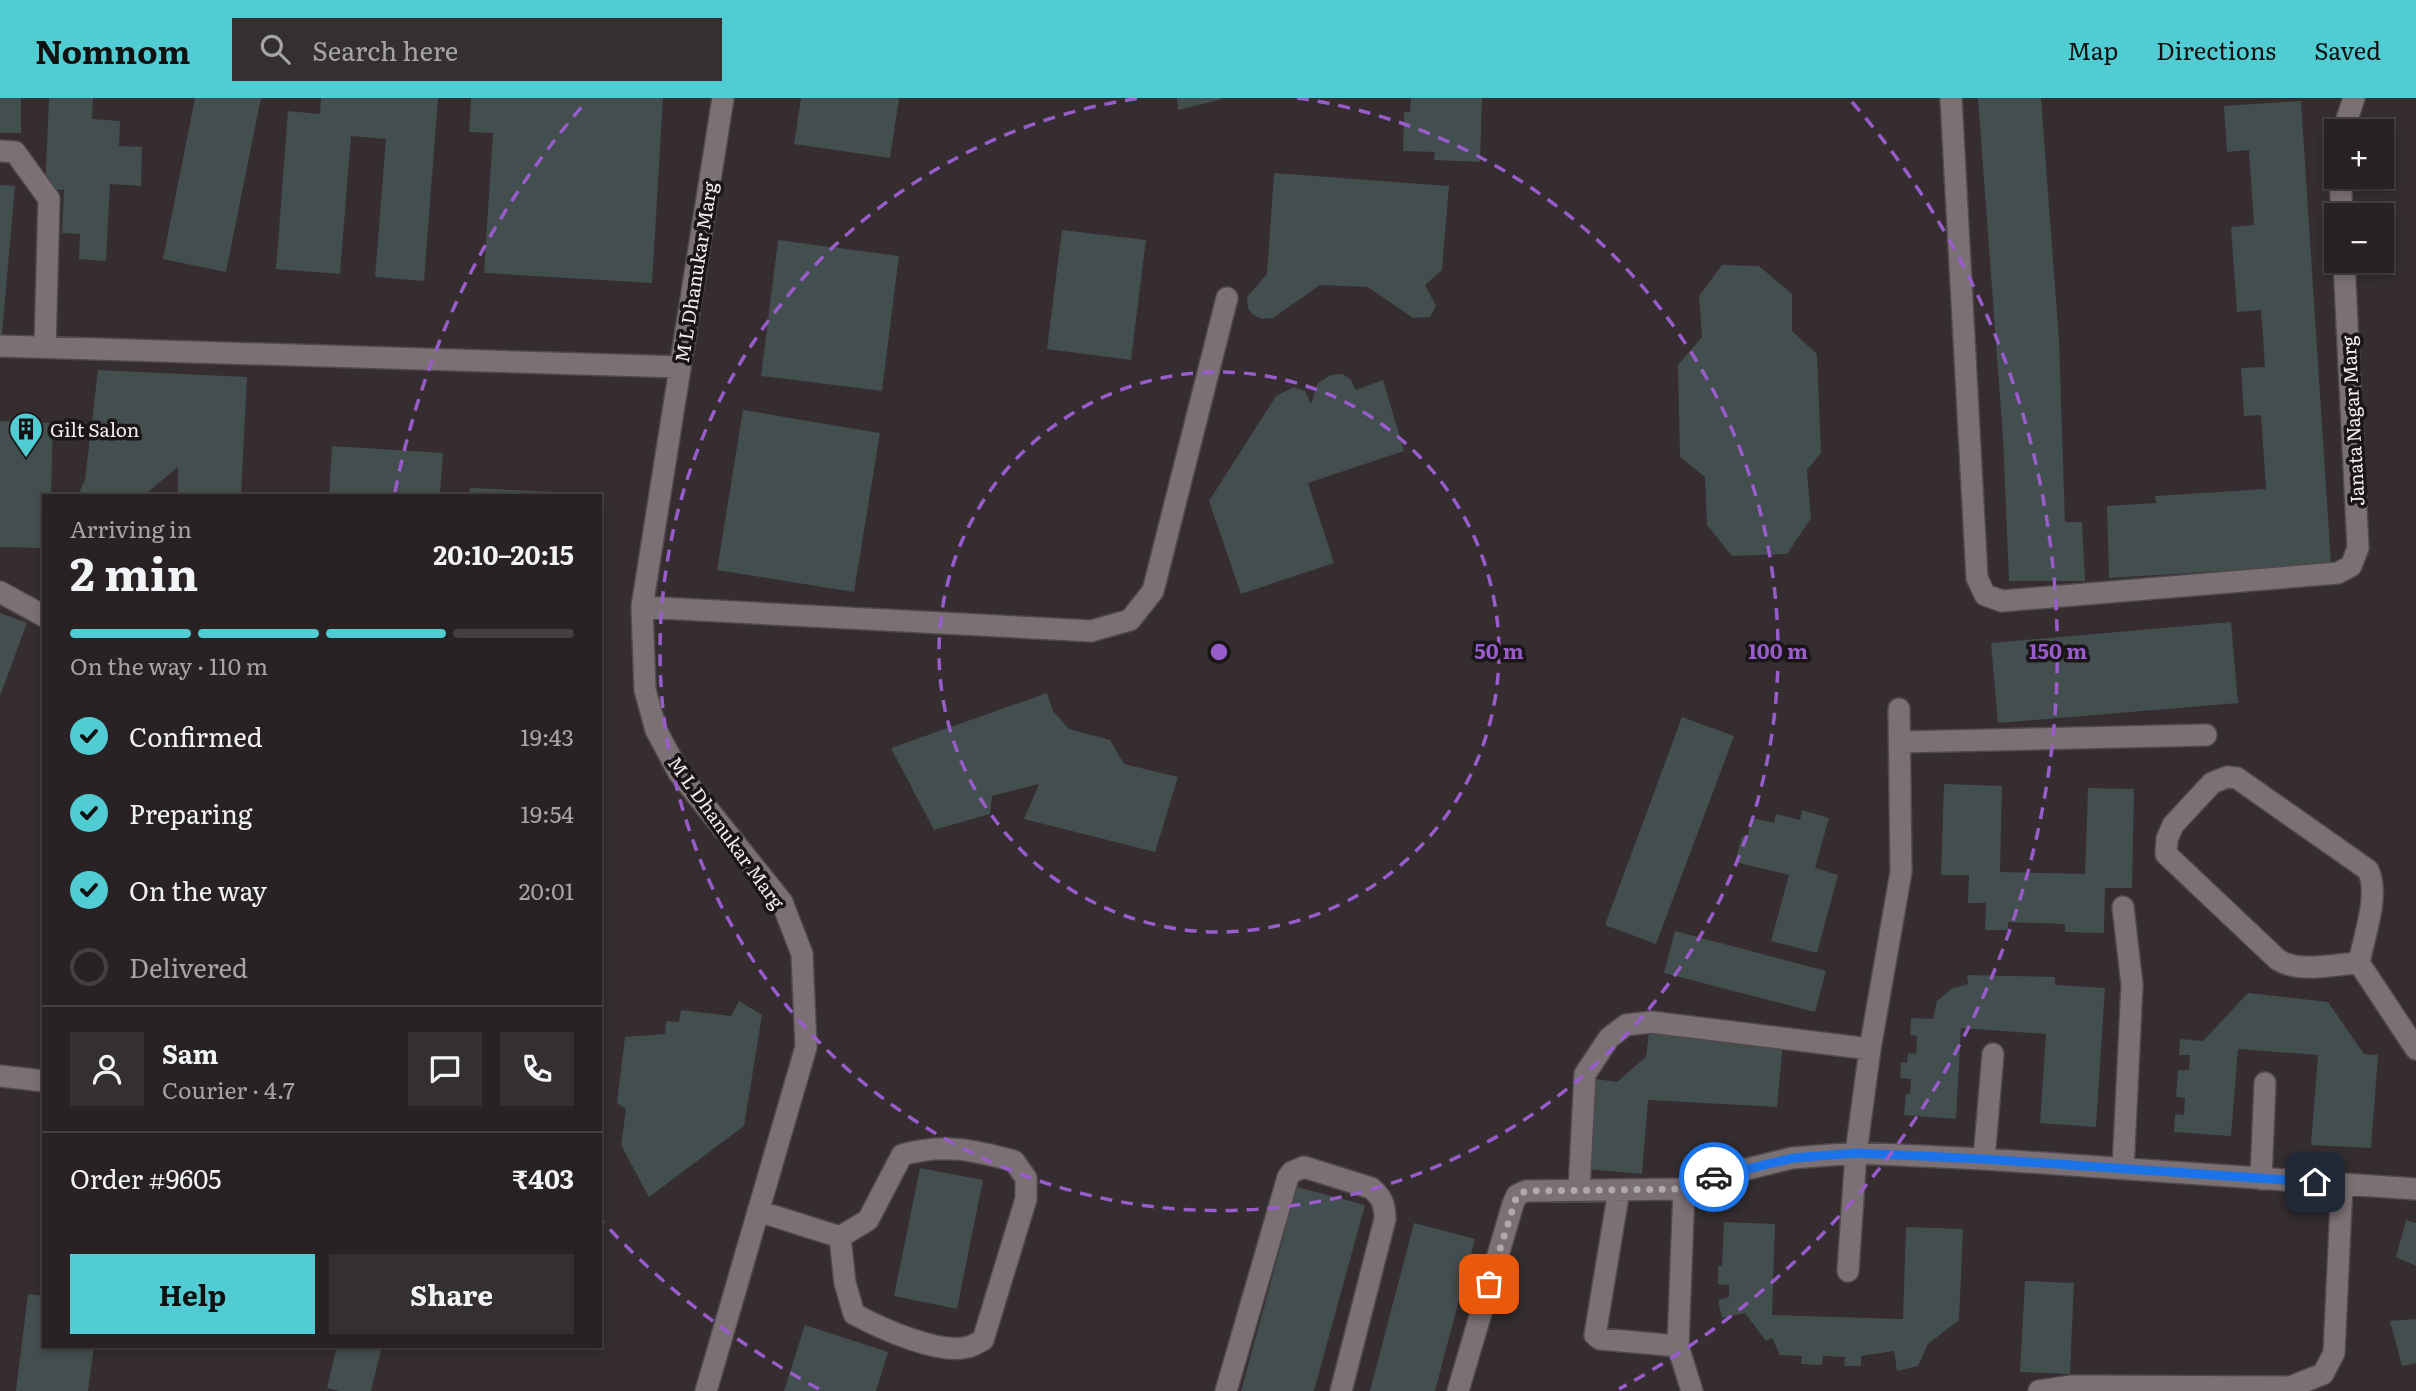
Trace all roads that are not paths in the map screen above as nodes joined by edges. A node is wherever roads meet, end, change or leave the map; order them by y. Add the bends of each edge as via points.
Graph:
1 (723, 98) edge
2 (1951, 98) edge
3 (2354, 98) edge
4 (2347, 119) edge
5 (0, 151) edge
6 (2345, 273) edge
7 (1227, 298) dead end
8 (0, 346) edge
9 (44, 347) junction
10 (680, 367) junction
11 (0, 592) edge
12 (642, 607) junction
13 (42, 615) edge
14 (1899, 709) dead end
15 (2206, 735) dead end
16 (1900, 742) junction
17 (2123, 907) dead end
18 (2359, 962) junction
19 (1870, 1049) junction
20 (2416, 1049) edge
21 (1993, 1054) dead end
22 (0, 1076) edge
23 (42, 1081) edge
24 (2265, 1083) dead end
25 (1856, 1153) junction
26 (1984, 1159) junction
27 (2123, 1169) junction
28 (2261, 1179) junction
29 (2342, 1184) junction
30 (1684, 1189) junction
31 (2416, 1189) edge
32 (1579, 1190) junction
33 (1619, 1190) junction
34 (758, 1211) junction
35 (840, 1237) junction
36 (1848, 1271) dead end
37 (1678, 1346) junction
38 (2213, 1389) edge
39 (706, 1391) edge
40 (1226, 1391) edge
41 (1340, 1391) edge
42 (1458, 1391) edge
43 (1692, 1391) edge
44 (2039, 1391) edge

1 - 10 street, M L Dhanukar Marg
2 - 6 street, Janata Nagar Marg via 1977,578 1985,595 2002,601 2338,573 2351,566 2358,548
3 - 4 street
5 - 9 street via 15,152 49,199
7 - 12 street via 1153,590 1130,620 1091,631
8 - 9 street
9 - 10 street
10 - 12 street, M L Dhanukar Marg
11 - 13 street
12 - 34 street, M L Dhanukar Marg via 645,690 656,730 679,772 782,902 803,954 806,1047
14 - 16 street
15 - 16 street
16 - 19 street via 1901,872
17 - 27 street via 2132,985
18 - 18 street via 2374,891 2368,870 2237,778 2212,783 2173,825 2166,854 2285,965
18 - 20 street
19 - 25 street
19 - 32 street via 1651,1022 1626,1025 1609,1038 1585,1074
21 - 26 street
22 - 23 street
24 - 28 street
25 - 26 street
25 - 30 street via 1793,1158
25 - 36 street
26 - 27 street
27 - 28 street
28 - 29 street
29 - 31 street
29 - 38 street via 2334,1353 2323,1374 2290,1387
30 - 33 street
30 - 37 street
32 - 33 street
32 - 42 street via 1517,1195
33 - 37 street via 1595,1335
34 - 35 street
34 - 39 street, M L Dhanukar Marg
35 - 35 street via 868,1220 902,1155 927,1148 973,1150 1014,1161 1026,1178 1026,1199 983,1340 967,1348 943,1348 854,1314
37 - 43 street
38 - 44 street via 2072,1386
40 - 41 street via 1288,1177 1304,1167 1371,1188 1385,1210

